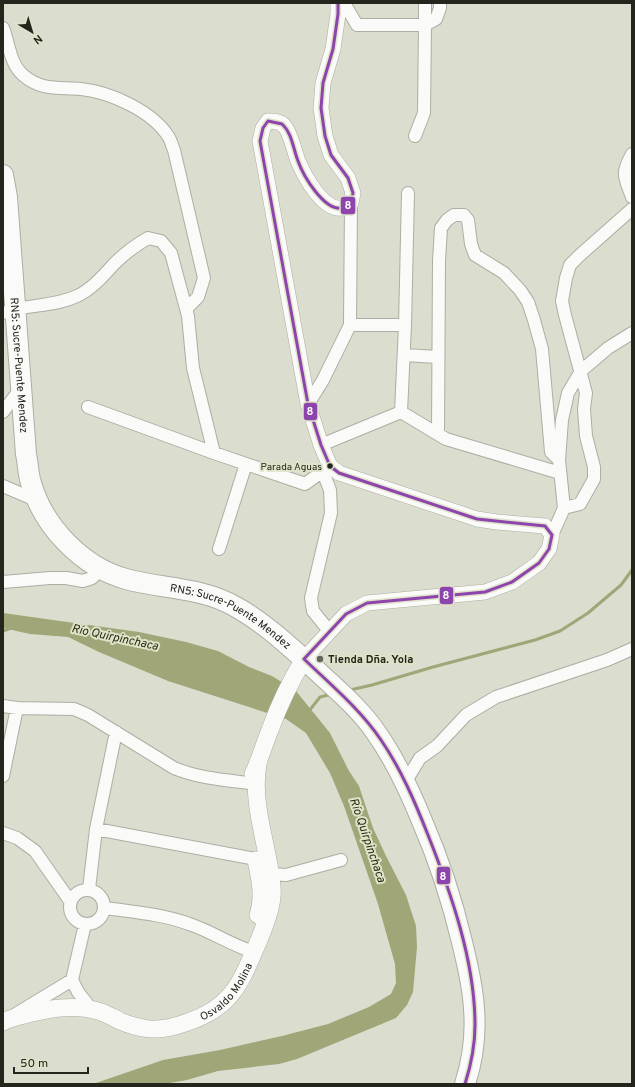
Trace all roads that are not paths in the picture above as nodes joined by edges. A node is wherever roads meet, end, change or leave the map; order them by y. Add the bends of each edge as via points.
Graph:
1 (338, 3) edge
2 (344, 3) edge
3 (425, 3) edge
4 (440, 3) edge
5 (425, 25) junction
6 (3, 28) edge
7 (415, 136) dead end
8 (632, 154) edge
9 (3, 175) edge
10 (408, 192) dead end
11 (632, 197) edge
12 (351, 203) junction
13 (632, 209) edge
14 (186, 309) junction
15 (9, 310) edge
16 (350, 325) junction
17 (405, 325) junction
18 (632, 334) edge
19 (404, 355) junction
20 (438, 357) junction
21 (581, 371) junction
22 (21, 388) junction
23 (308, 404) junction
24 (88, 407) dead end
25 (3, 412) edge
26 (401, 412) junction
27 (438, 434) junction
28 (321, 445) junction
29 (214, 453) junction
30 (559, 460) junction
31 (246, 464) junction
32 (327, 469) junction
33 (560, 473) junction
34 (3, 486) edge
35 (38, 501) junction
36 (564, 508) junction
37 (552, 535) junction
38 (219, 548) dead end
39 (101, 568) junction
40 (3, 582) edge
41 (330, 632) junction
42 (632, 649) edge
43 (304, 659) junction
44 (3, 706) edge
45 (17, 708) junction
46 (116, 732) junction
47 (258, 764) junction
48 (3, 776) edge
49 (406, 781) junction
50 (249, 784) junction
51 (96, 829) junction
52 (3, 833) edge
53 (262, 857) junction
54 (341, 860) dead end
55 (265, 875) junction
56 (89, 889) junction
57 (70, 901) junction
58 (104, 908) junction
59 (85, 924) junction
60 (249, 950) junction
61 (72, 980) junction
62 (96, 1011) junction
63 (4, 1021) edge
64 (465, 1084) edge

1 - 12 street via 333,49 323,83 321,108 331,155 348,178 353,193
2 - 5 street via 358,25
3 - 5 street
4 - 5 street via 436,19
5 - 7 street via 424,113
6 - 14 street via 13,62 22,74 32,81 51,88 99,92 124,101 156,121 169,137 204,278 198,297
8 - 11 street via 624,176
9 - 15 highway, RN5: Sucre-Puente Mendez via 7,196
10 - 17 street
12 - 16 street
12 - 23 street via 343,208 336,208 325,202 311,186 285,127 278,121 268,121 263,128 260,141
13 - 21 street via 570,265 562,301
14 - 15 street via 171,253 161,241 148,238 137,244 98,281 77,296
14 - 29 street via 193,368
15 - 22 highway, RN5: Sucre-Puente Mendez
16 - 17 street
16 - 23 street
17 - 19 street
18 - 21 street via 608,348
19 - 20 street
19 - 26 street
20 - 27 street
20 - 30 street via 441,228 454,214 464,215 468,220 475,254 504,274 528,302 542,349 551,452
21 - 30 street via 568,393 562,420
21 - 36 street via 586,393 584,409 594,479 580,504
22 - 25 street
22 - 35 highway, RN5: Sucre-Puente Mendez via 26,454 31,483
23 - 28 street
24 - 29 street
26 - 27 street
26 - 28 street
27 - 33 street via 446,439
28 - 32 street
29 - 31 street
30 - 33 street
31 - 32 street via 305,484
31 - 38 street
32 - 37 street via 477,519 545,526
32 - 41 street via 331,513 311,598 314,611
33 - 36 street
34 - 35 street
35 - 39 highway, RN5: Sucre-Puente Mendez via 46,517 75,552
36 - 37 street
37 - 41 street via 549,549 539,563 512,582 485,592 367,603 346,614
39 - 40 street via 92,578 83,581 50,578
39 - 43 highway, RN5: Sucre-Puente Mendez via 125,579 219,598 255,619
41 - 43 street
42 - 49 street via 607,660 496,697 466,715 437,746 420,758
43 - 47 main road via 290,682
43 - 49 highway, RN5: Sucre-Puente Mendez via 352,704 374,729
44 - 45 street
45 - 46 street via 74,709
45 - 48 street
46 - 50 street via 184,772
46 - 51 street
47 - 50 main road
47 - 53 main road, Osvaldo Molina via 256,795
49 - 64 highway, RN5: Sucre-Puente Mendez via 448,888 468,964 474,1007 474,1044
50 - 53 main road via 247,797
51 - 53 street
51 - 56 street
52 - 57 street via 17,838 35,851
53 - 55 main road, Osvaldo Molina
54 - 55 street via 286,875
55 - 60 main road, Osvaldo Molina via 272,886 271,904 264,927
56 - 57 street via 78,892
56 - 58 street via 99,894
57 - 59 street via 72,916
58 - 59 street via 100,919
58 - 60 street via 189,924
59 - 61 street
60 - 62 main road, Osvaldo Molina via 241,981 230,997 212,1012 190,1022 169,1028 148,1029
61 - 62 street via 78,992
61 - 63 street
62 - 63 main road, Osvaldo Molina via 72,1007 56,1008

